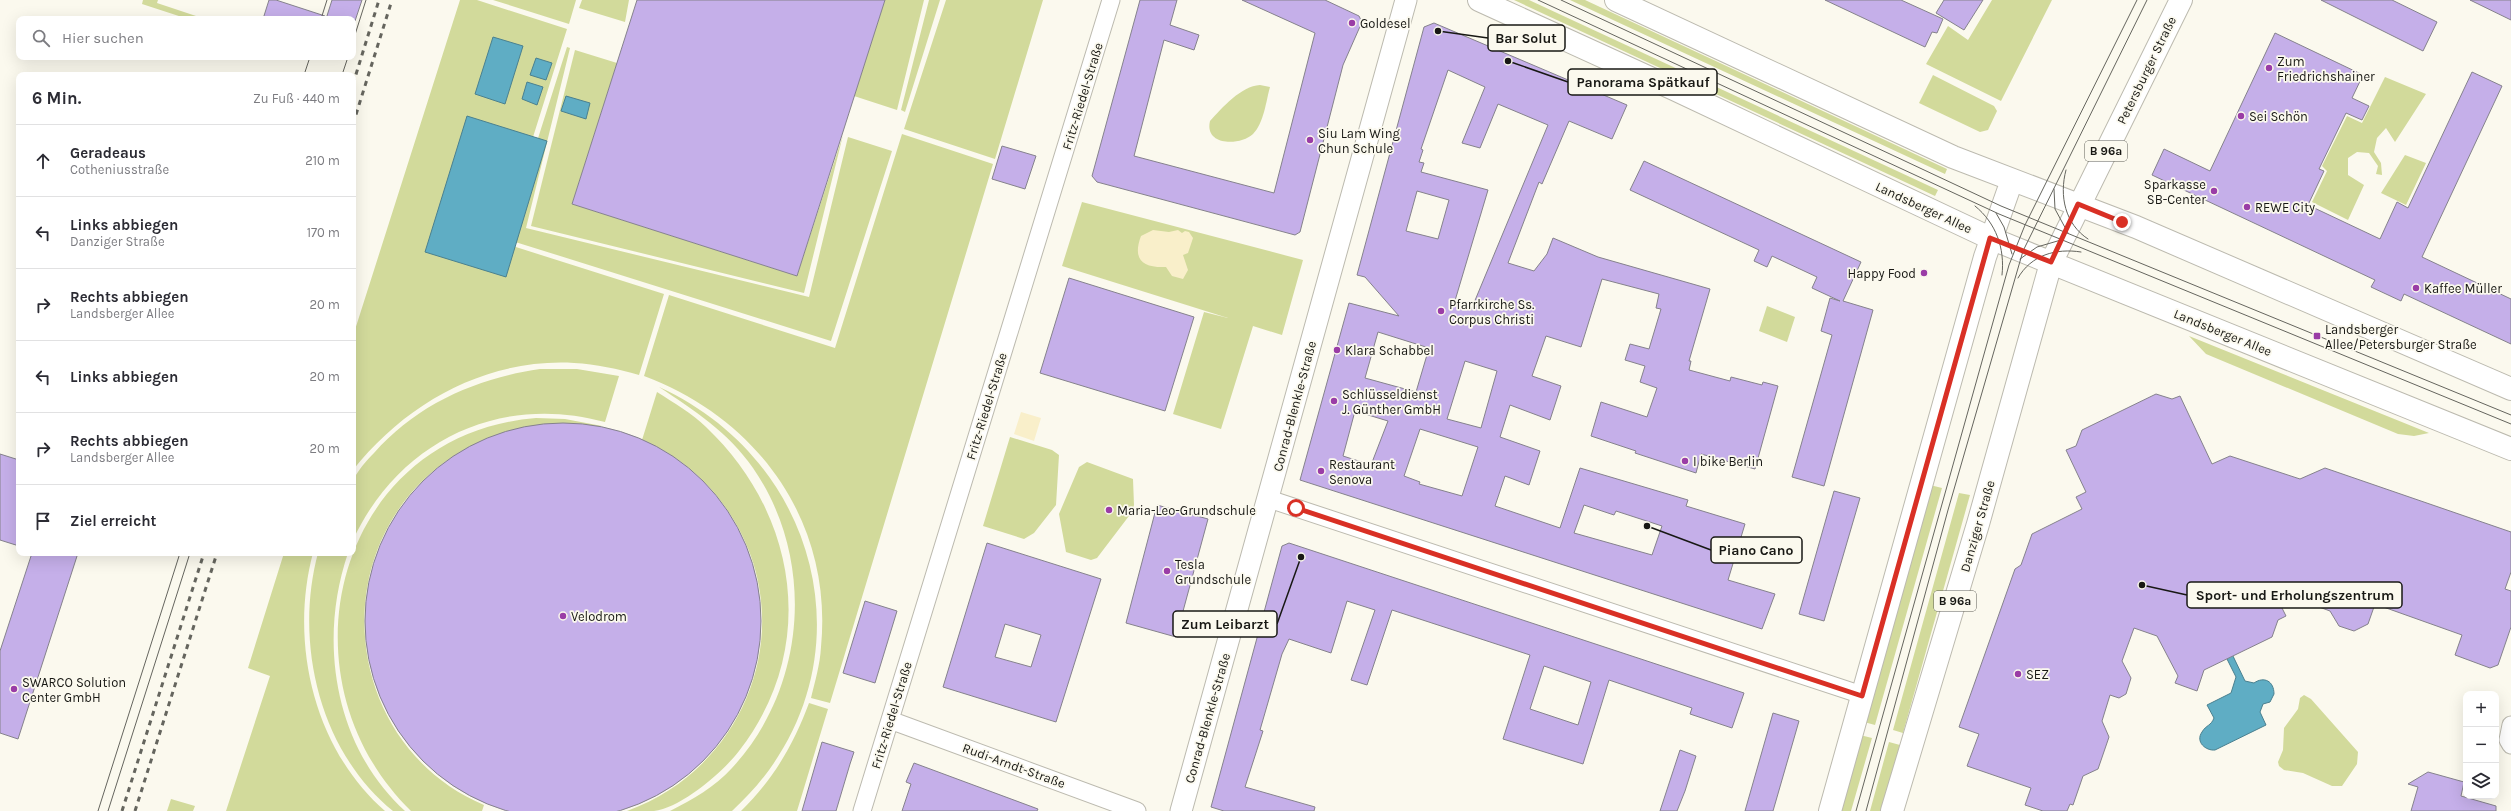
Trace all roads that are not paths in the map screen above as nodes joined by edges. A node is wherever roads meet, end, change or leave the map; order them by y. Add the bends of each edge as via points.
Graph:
1 (1111, 0) edge
2 (1406, 0) edge
3 (1479, 0) edge
4 (1616, 0) edge
5 (2180, 0) edge
6 (2012, 180) junction
7 (2078, 204) junction
8 (1990, 238) junction
9 (2051, 262) junction
10 (2511, 389) edge
11 (2511, 449) edge
12 (1269, 499) junction
13 (1862, 696) junction
14 (890, 720) junction
15 (862, 811) edge
16 (1137, 811) edge
17 (1180, 811) edge
18 (1830, 811) edge
19 (1892, 811) edge

1 - 14 street, Fritz-Riedel-Straße
2 - 12 street, Conrad-Blenkle-Straße
3 - 8 main road, Landsberger Allee
4 - 6 main road via 1953,157
5 - 7 main road, Petersburger Straße / B 96a
6 - 7 main road
6 - 8 main road
7 - 9 main road, B 96a
7 - 10 main road
8 - 9 main road, Landsberger Allee
8 - 13 main road
9 - 11 main road, Landsberger Allee
9 - 19 main road, Danziger Straße / B 96a via 1978,524
12 - 13 street
12 - 17 street, Conrad-Blenkle-Straße
13 - 18 main road
14 - 15 street, Fritz-Riedel-Straße
14 - 16 street, Rudi-Arndt-Straße

